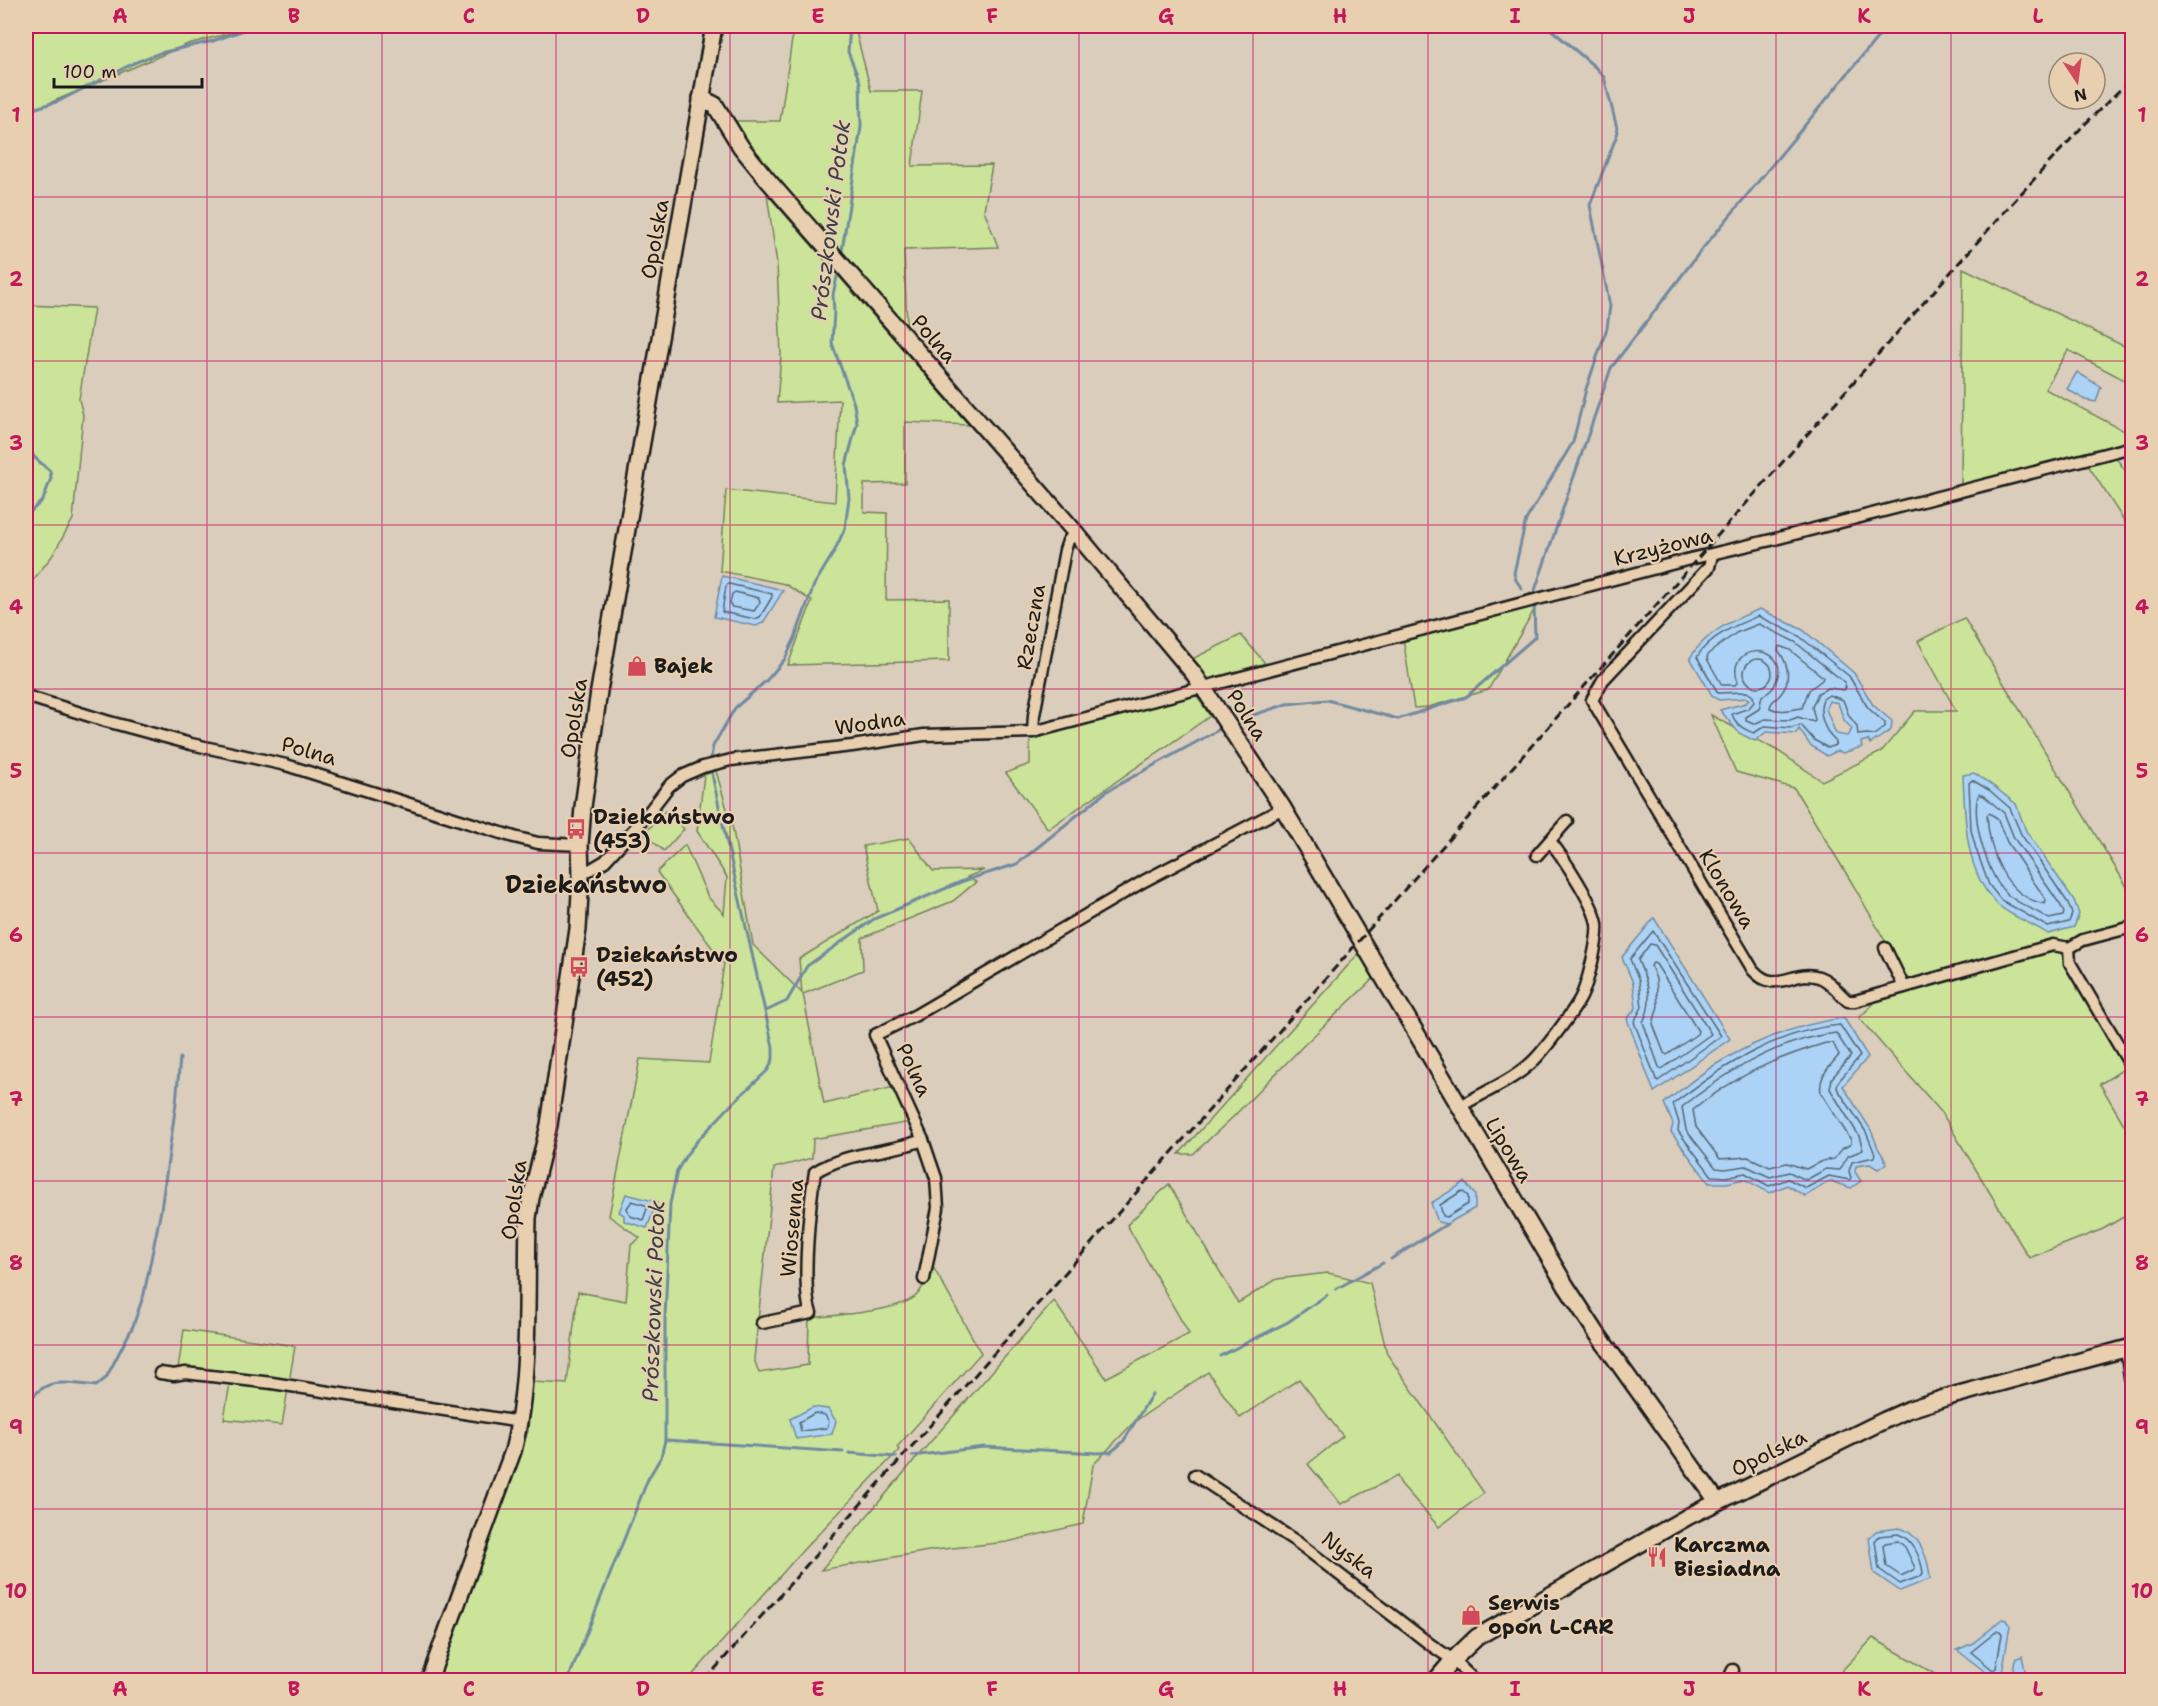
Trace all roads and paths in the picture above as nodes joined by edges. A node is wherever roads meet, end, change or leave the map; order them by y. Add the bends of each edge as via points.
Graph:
1 (714, 26) edge
2 (701, 98) junction
3 (2133, 447) edge
4 (1074, 532) junction
5 (1712, 555) junction
6 (1204, 688) junction
7 (26, 696) edge
8 (1033, 732) junction
9 (1283, 808) junction
10 (1567, 821) dead end
11 (1550, 841) junction
12 (580, 845) junction
13 (1537, 855) dead end
14 (581, 875) junction
15 (2133, 927) edge
16 (1885, 948) dead end
17 (2069, 948) junction
18 (1904, 987) junction
19 (2133, 1068) edge
20 (1459, 1107) junction
21 (923, 1140) junction
22 (924, 1279) dead end
23 (762, 1323) dead end
24 (2129, 1348) edge
25 (160, 1373) dead end
26 (2133, 1391) edge
27 (520, 1422) junction
28 (1195, 1475) dead end
29 (1717, 1502) junction
30 (1453, 1660) junction
31 (429, 1680) edge
32 (1436, 1680) edge
33 (1474, 1680) edge

1 - 2 street, Opolska
2 - 4 street, Polna via 715,105 748,155
2 - 12 street, Opolska via 602,672
3 - 5 street, Krzyżowa
4 - 6 street, Polna
4 - 8 street, Rzeczna via 1065,550
5 - 6 street, Krzyżowa
5 - 18 street, Klonowa via 1709,567 1603,680 1592,700 1759,977 1778,982 1818,976 1848,1001
6 - 8 street, Wodna
6 - 9 street, Polna
7 - 12 street, Polna via 191,744 286,765 513,837
8 - 14 street, Wodna via 924,735 703,767 669,786 605,861
9 - 20 street, Lipowa
9 - 21 street, Polna via 1144,880 936,1004 875,1035
10 - 11 street
11 - 13 street
11 - 20 street via 1597,923 1584,989 1578,1003 1531,1063
12 - 14 street, Opolska
14 - 27 street, Opolska via 578,929 549,1125 528,1218
15 - 17 street via 2083,940
16 - 18 street
17 - 18 street, Klonowa via 2053,945
17 - 19 street via 2070,963
20 - 29 street, Lipowa via 1596,1332
21 - 22 street, Polna via 938,1190
21 - 23 street, Wiosenna via 824,1165 815,1172 808,1261 807,1302 811,1312
24 - 26 street
24 - 29 street, Opolska via 1910,1408
25 - 27 street via 272,1383
27 - 31 street, Opolska via 513,1451
28 - 30 street, Nyska via 1297,1542
29 - 30 street, Opolska via 1477,1637
30 - 32 street
30 - 33 street, Nyska

